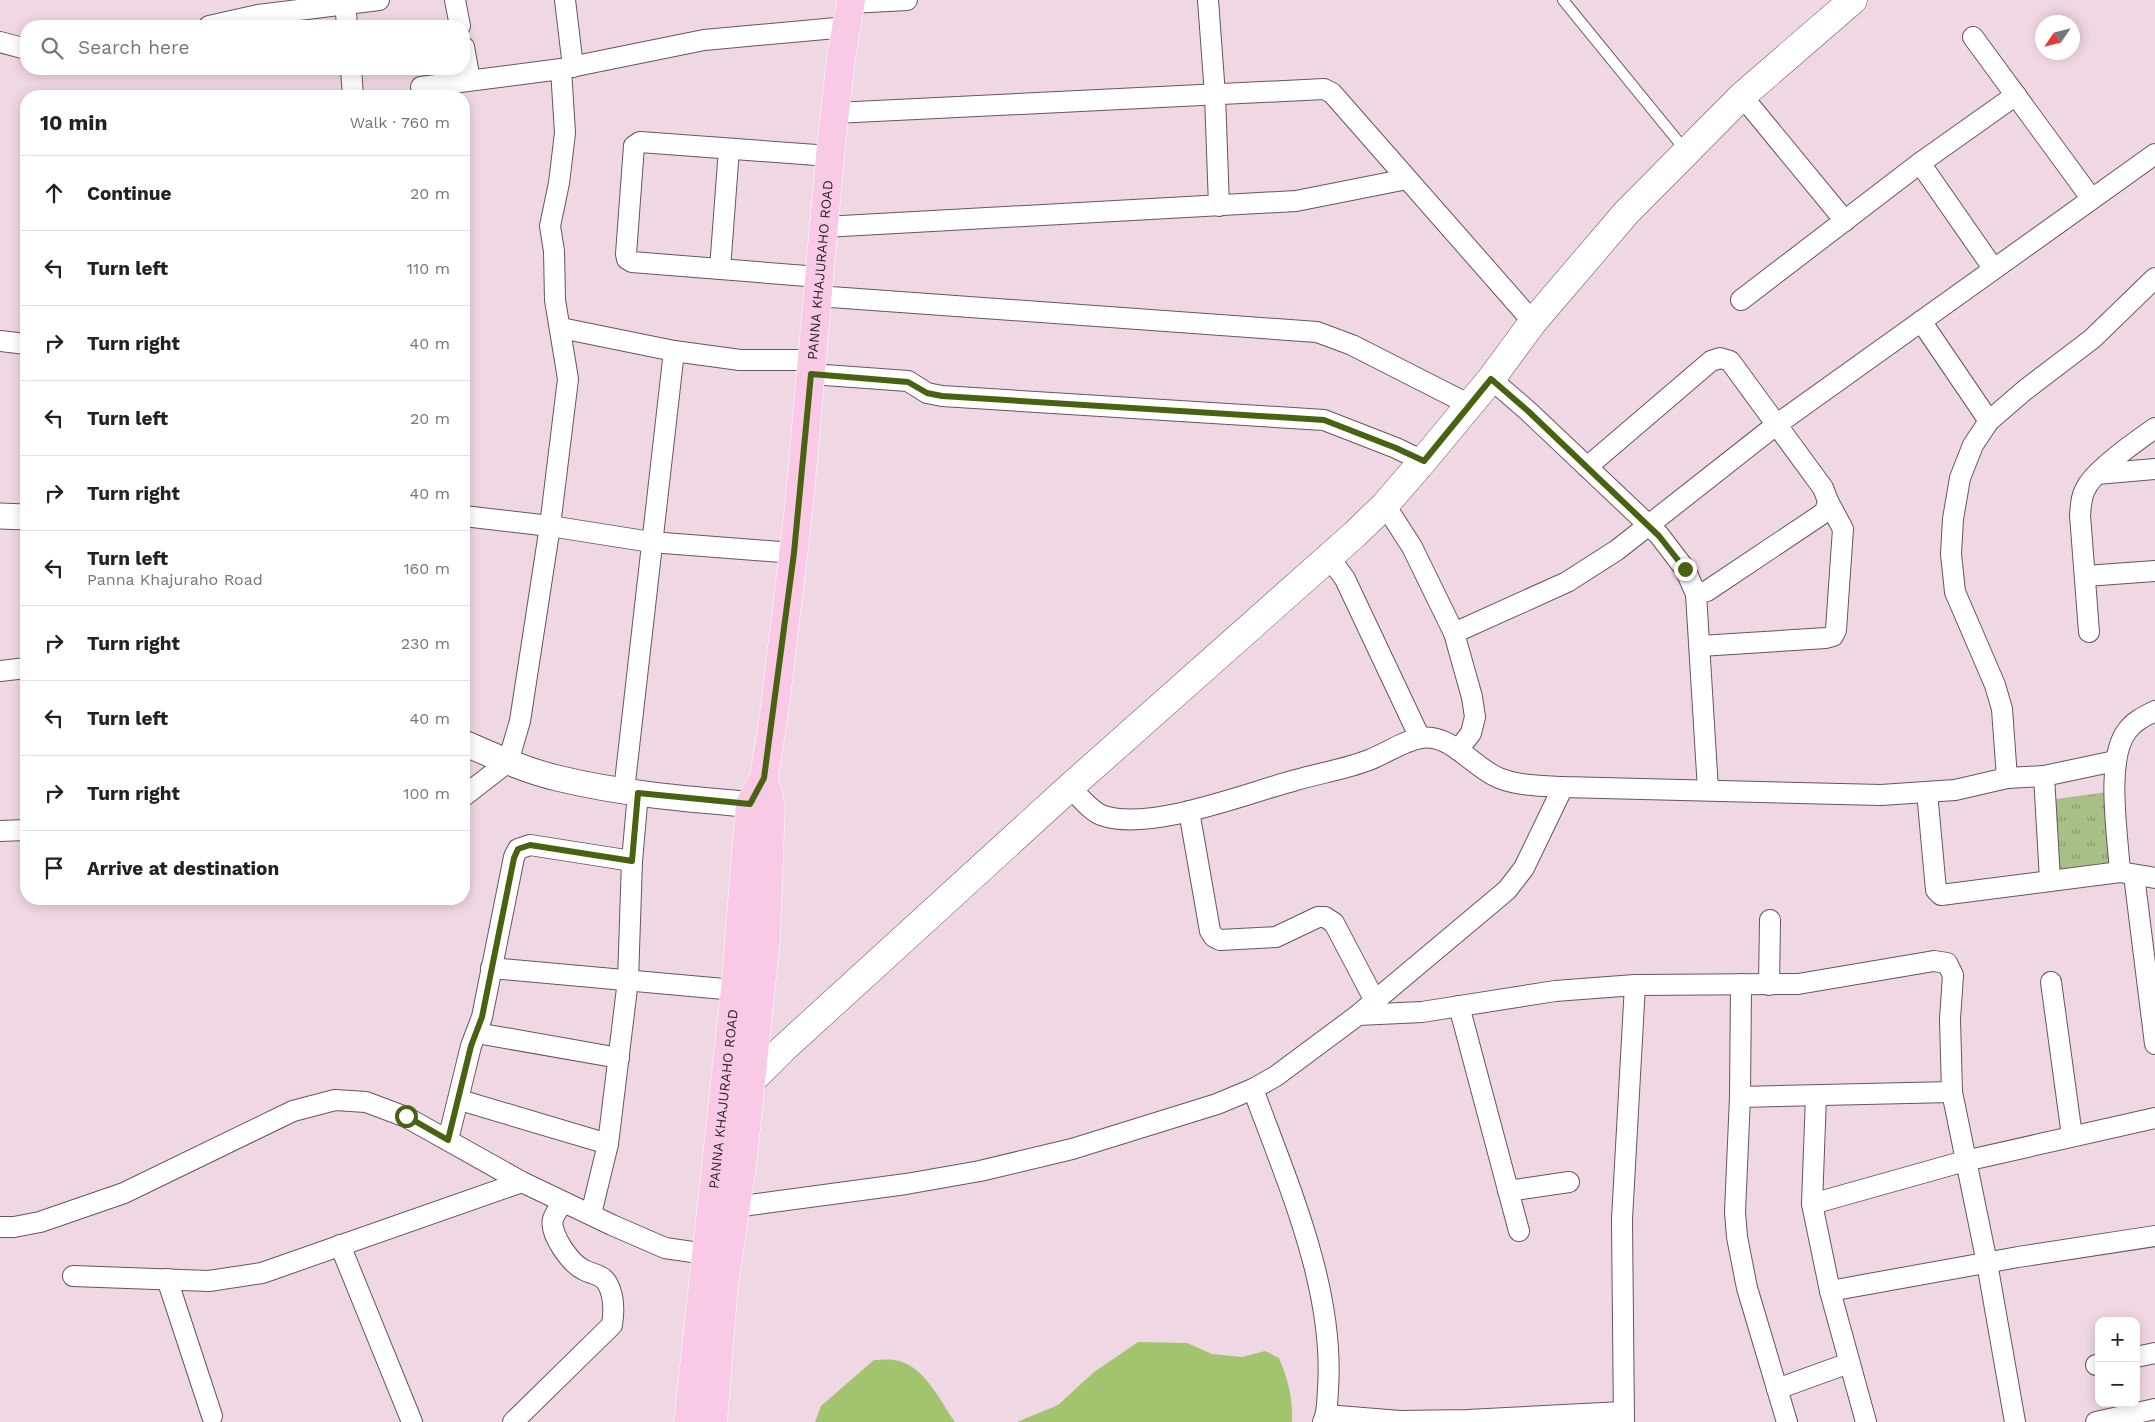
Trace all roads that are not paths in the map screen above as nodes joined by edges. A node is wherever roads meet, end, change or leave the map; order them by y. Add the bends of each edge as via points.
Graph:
1 (379, 0) edge
2 (454, 0) edge
3 (565, 0) edge
4 (907, 0) edge
5 (1208, 0) edge
6 (1563, 0) edge
7 (1853, 0) edge
8 (345, 2) edge
9 (849, 10) edge
10 (236, 20) edge
11 (347, 20) edge
12 (459, 20) edge
13 (1973, 37) dead end
14 (0, 42) edge
15 (20, 48) edge
16 (567, 68) junction
17 (351, 75) edge
18 (469, 75) edge
19 (470, 80) junction
20 (421, 87) dead end
21 (353, 90) edge
22 (1215, 95) junction
23 (2016, 95) junction
24 (1742, 96) junction
25 (835, 113) junction
26 (729, 149) junction
27 (1686, 152) junction
28 (2155, 154) edge
29 (830, 156) junction
30 (1920, 163) junction
31 (1408, 179) junction
32 (2091, 198) junction
33 (1219, 206) junction
34 (1845, 221) junction
35 (824, 227) junction
36 (1994, 268) junction
37 (720, 269) junction
38 (2155, 278) edge
39 (818, 286) junction
40 (1742, 300) dead end
41 (1921, 321) junction
42 (1533, 322) junction
43 (561, 328) junction
44 (0, 342) edge
45 (20, 344) edge
46 (674, 351) junction
47 (812, 367) junction
48 (1491, 379) junction
49 (1470, 405) junction
50 (1989, 421) junction
51 (1776, 425) junction
52 (2155, 428) edge
53 (1424, 461) junction
54 (1587, 467) junction
55 (2155, 469) edge
56 (2097, 474) junction
57 (1828, 501) junction
58 (1385, 505) junction
59 (0, 516) edge
60 (20, 517) edge
61 (470, 517) edge
62 (1647, 525) junction
63 (550, 526) junction
64 (651, 542) junction
65 (794, 553) junction
66 (1329, 557) junction
67 (2155, 571) edge
68 (2086, 576) junction
69 (1696, 594) junction
70 (2089, 632) dead end
71 (1454, 634) junction
72 (1700, 646) junction
73 (20, 668) edge
74 (0, 670) edge
75 (2155, 711) edge
76 (1420, 738) junction
77 (470, 746) edge
78 (1458, 750) junction
79 (2115, 761) junction
80 (508, 762) junction
81 (2044, 776) junction
82 (2007, 778) junction
83 (1070, 787) junction
84 (1563, 787) junction
85 (1708, 790) junction
86 (470, 791) edge
87 (631, 792) junction
88 (1927, 792) junction
89 (761, 805) junction
90 (1189, 811) junction
91 (20, 830) edge
92 (0, 831) edge
93 (632, 861) junction
94 (2127, 873) junction
95 (2155, 878) edge
96 (2050, 880) junction
97 (1770, 920) dead end
98 (2150, 962) edge
99 (491, 968) junction
100 (628, 980) junction
101 (2051, 982) dead end
102 (1741, 984) junction
103 (1769, 985) junction
104 (1635, 986) junction
105 (736, 990) junction
106 (1375, 1001) junction
107 (1459, 1006) junction
108 (1358, 1014) junction
109 (476, 1033) junction
110 (2155, 1044) edge
111 (619, 1058) junction
112 (750, 1082) junction
113 (1253, 1089) junction
114 (1952, 1092) junction
115 (1816, 1096) junction
116 (1740, 1097) junction
117 (460, 1100) junction
118 (2155, 1118) edge
119 (2072, 1136) junction
120 (448, 1140) junction
121 (608, 1144) junction
122 (1965, 1161) junction
123 (522, 1182) junction
124 (1569, 1182) dead end
125 (1508, 1191) junction
126 (563, 1202) junction
127 (1812, 1204) junction
128 (735, 1207) junction
129 (591, 1214) junction
130 (0, 1227) edge
131 (1519, 1231) dead end
132 (2155, 1236) edge
133 (340, 1245) junction
134 (706, 1254) junction
135 (1987, 1263) junction
136 (73, 1276) dead end
137 (167, 1279) junction
138 (1830, 1291) junction
139 (2155, 1353) edge
140 (2140, 1356) edge
141 (1849, 1363) junction
142 (1777, 1389) junction
143 (2155, 1409) edge
144 (212, 1416) dead end
145 (1624, 1417) edge
146 (1325, 1419) edge
147 (412, 1422) edge
148 (513, 1422) edge
149 (688, 1422) edge
150 (713, 1422) edge
151 (1787, 1422) edge
152 (1866, 1422) edge
153 (2015, 1422) edge
154 (2096, 1422) edge

1 - 8 street
2 - 12 street
3 - 16 street
4 - 9 street
5 - 22 street
6 - 27 lane
7 - 24 main road
8 - 10 street
8 - 11 street
9 - 16 street
9 - 25 main road, PANNA KHAJURAHO ROAD
13 - 23 street
14 - 15 street
16 - 19 street
16 - 43 street via 565,133 550,226 555,300
17 - 21 street
18 - 19 street
19 - 20 street
22 - 25 street
22 - 31 street via 1324,89 1332,93
22 - 33 street
23 - 30 street
23 - 32 street
24 - 27 main road
24 - 34 street
25 - 29 main road, PANNA KHAJURAHO ROAD
26 - 29 street
26 - 37 street
26 - 37 street via 640,142 634,146 627,259
27 - 42 main road via 1626,213
28 - 32 street
29 - 35 main road, PANNA KHAJURAHO ROAD
30 - 34 street
30 - 36 street
31 - 33 street via 1296,201
31 - 42 street
32 - 36 street
33 - 35 street
34 - 40 street
35 - 39 main road, PANNA KHAJURAHO ROAD
36 - 41 street
37 - 39 street
38 - 50 street via 2092,339
39 - 47 main road, PANNA KHAJURAHO ROAD
39 - 49 street via 1317,332 1352,345
41 - 50 street
41 - 51 street
42 - 48 main road
43 - 46 street
43 - 63 street via 568,379
44 - 45 street
46 - 47 street
46 - 64 street
47 - 53 street via 908,382 927,393 942,396 1324,420
47 - 65 main road, PANNA KHAJURAHO ROAD
48 - 49 main road
48 - 54 street
49 - 53 main road
50 - 82 street via 1973,445 1960,478 1951,554 1955,592 2002,709
51 - 54 street via 1730,362 1720,358 1711,361
51 - 57 street via 1823,488
51 - 62 street
52 - 56 street
53 - 58 main road
54 - 62 street
55 - 56 street
56 - 68 street via 2086,485 2081,498
57 - 69 street via 1825,512 1707,590
57 - 72 street via 1843,529 1833,636
58 - 66 main road
58 - 71 street via 1412,547
59 - 60 street
61 - 63 street
62 - 69 street via 1685,569
62 - 71 street via 1617,550 1567,582
63 - 64 street
63 - 80 street via 520,721
64 - 65 street
64 - 87 street
65 - 89 main road, PANNA KHAJURAHO ROAD
66 - 76 street via 1345,579
66 - 83 main road
67 - 68 street
68 - 70 street
69 - 72 street
71 - 78 street via 1472,697 1474,717 1471,733
72 - 85 street
73 - 74 street
75 - 79 street via 2126,731
76 - 78 street via 1435,737
76 - 90 street via 1367,761
77 - 80 street
78 - 84 street via 1484,771 1500,779
79 - 81 street
79 - 94 street via 2116,813
80 - 86 street
80 - 87 street via 556,778
81 - 82 street
81 - 96 street
82 - 88 street via 1955,790
83 - 90 street via 1091,809 1103,816 1153,818
83 - 112 main road
84 - 85 street
84 - 106 street via 1524,868 1507,890
85 - 88 street via 1881,795
87 - 89 street
87 - 93 street
88 - 96 street via 1936,890 1941,895
89 - 105 main road, PANNA KHAJURAHO ROAD
89 - 112 main road, PANNA KHAJURAHO ROAD via 766,939
90 - 106 street via 1210,931 1214,938 1276,937 1318,917 1325,917 1334,923
91 - 92 street
93 - 99 street via 530,845 518,849
93 - 100 street
94 - 95 street
94 - 96 street
94 - 98 street
97 - 103 street
98 - 110 street
99 - 100 street
99 - 109 street
100 - 105 street
100 - 111 street
101 - 119 street
102 - 103 street
102 - 104 street
102 - 116 street
103 - 114 street via 1828,980 1934,961 1948,963 1953,975 1950,1019
104 - 107 street via 1555,991
104 - 145 street via 1622,1218
105 - 134 main road, PANNA KHAJURAHO ROAD
106 - 108 street
107 - 108 street via 1422,1012
107 - 125 street
108 - 113 street via 1276,1076
109 - 111 street
109 - 117 street
111 - 121 street
112 - 128 main road, PANNA KHAJURAHO ROAD
113 - 128 street via 1217,1104 1072,1149 980,1171
113 - 146 street via 1306,1239 1320,1294 1329,1377
114 - 115 street
114 - 122 street
115 - 116 street
115 - 127 street
116 - 142 street via 1736,1237 1747,1288
117 - 120 street
117 - 121 street
118 - 119 street
119 - 122 street
120 - 123 street
120 - 130 street via 406,1116 366,1102 335,1100 294,1111 124,1193 40,1222
121 - 129 street
122 - 127 street
122 - 135 street
123 - 126 street
123 - 133 street
124 - 125 street
125 - 131 street
126 - 129 street
126 - 148 street via 553,1220 554,1234 574,1263 607,1282 614,1309 612,1325
127 - 138 street
128 - 150 main road, PANNA KHAJURAHO ROAD
129 - 134 street via 665,1248
132 - 135 street
133 - 137 street via 262,1273 209,1281
133 - 147 street
134 - 149 main road, PANNA KHAJURAHO ROAD
135 - 138 street
135 - 153 street
136 - 137 street
137 - 144 street
138 - 141 street
139 - 140 street
141 - 142 street
141 - 152 street
142 - 151 street
143 - 154 street
145 - 146 street

